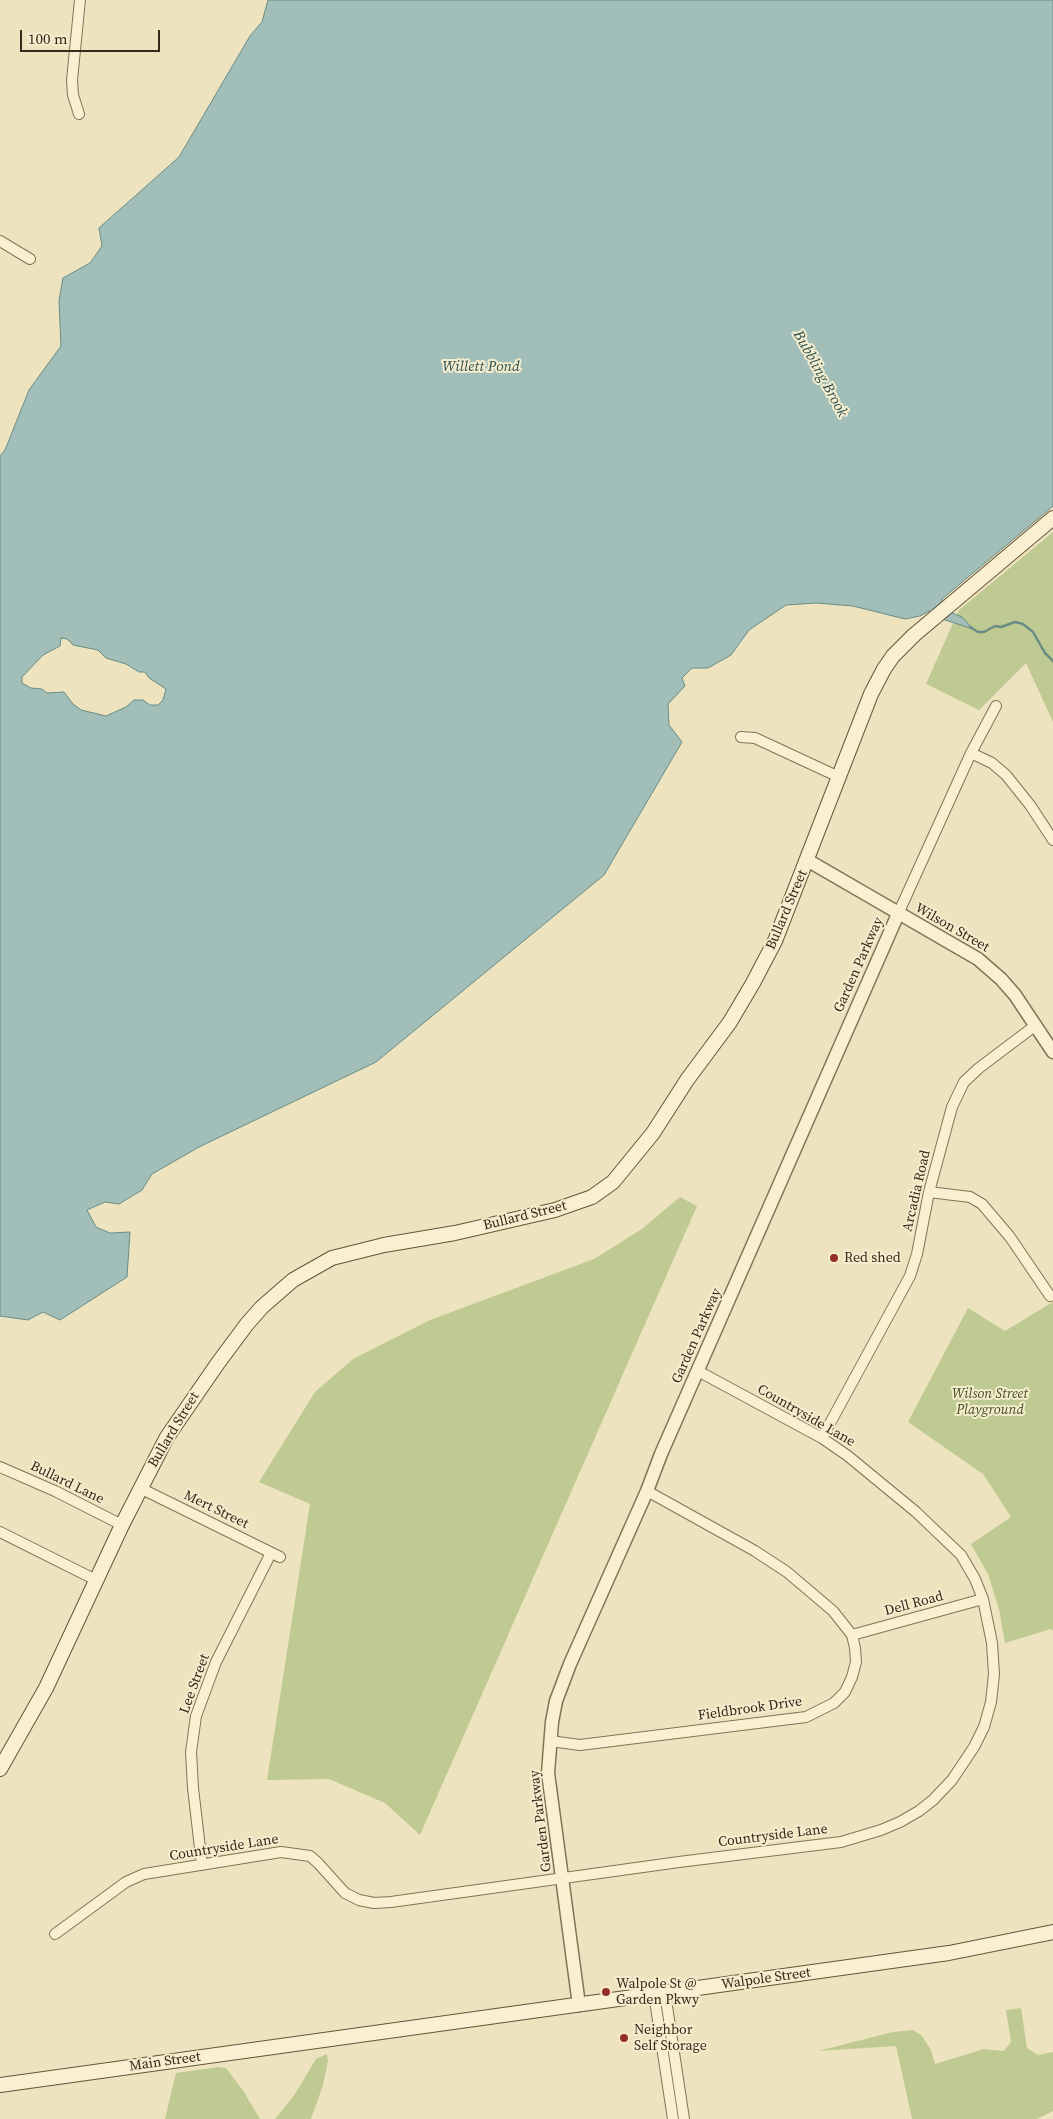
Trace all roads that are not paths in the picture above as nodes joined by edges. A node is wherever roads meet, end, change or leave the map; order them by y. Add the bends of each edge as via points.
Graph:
1 (80, 0) edge
2 (79, 114) dead end
3 (0, 241) edge
4 (30, 258) dead end
5 (1053, 518) edge
6 (996, 706) dead end
7 (741, 737) dead end
8 (971, 753) junction
9 (839, 777) junction
10 (1053, 840) edge
11 (807, 860) junction
12 (898, 914) junction
13 (1036, 1025) junction
14 (1053, 1052) edge
15 (929, 1192) junction
16 (1050, 1296) dead end
17 (698, 1371) junction
18 (822, 1438) junction
19 (0, 1467) edge
20 (140, 1488) junction
21 (647, 1490) junction
22 (122, 1525) junction
23 (0, 1532) edge
24 (275, 1555) joint
25 (96, 1580) junction
26 (983, 1599) junction
27 (852, 1635) junction
28 (550, 1741) junction
29 (0, 1769) edge
30 (202, 1866) junction
31 (563, 1879) junction
32 (1053, 1932) edge
33 (55, 1934) dead end
34 (660, 1993) junction
35 (579, 2005) junction
36 (329, 2039) joint
37 (0, 2085) edge
38 (674, 2119) edge
39 (684, 2119) edge

1 - 2 street via 72,80
3 - 4 street
5 - 9 main road, Bullard Street via 933,617 884,668
6 - 8 street, Garden Parkway
7 - 9 street via 755,738
8 - 10 street via 1006,774
8 - 12 street, Garden Parkway
9 - 11 main road, Bullard Street
11 - 12 street, Wilson Street
11 - 20 main road, Bullard Street via 775,941 754,983 653,1133 613,1182 592,1197 555,1210 332,1258 293,1280 262,1307 218,1363 167,1437
12 - 13 street, Wilson Street via 978,959 1001,979
12 - 17 street, Garden Parkway
13 - 14 street, Wilson Street
13 - 15 street, Arcadia Road via 964,1082 952,1107
15 - 16 street via 963,1195 982,1204 1005,1230
15 - 18 street, Arcadia Road via 910,1276
17 - 18 street, Countryside Lane
17 - 21 street, Garden Parkway
18 - 26 street, Countryside Lane via 916,1512 961,1555
19 - 22 street, Bullard Lane
20 - 22 main road, Bullard Street
20 - 24 street, Mert Street
21 - 27 street, Fieldbrook Drive via 787,1572 833,1611
21 - 28 street, Garden Parkway via 563,1682 556,1701
22 - 25 main road, Bullard Street
23 - 25 street
24 - 30 street, Lee Street via 216,1662 196,1716 191,1752
25 - 29 main road, Bullard Street via 46,1688
26 - 27 street, Dell Road
26 - 31 street, Countryside Lane via 992,1643 994,1674 984,1727 952,1780 919,1811 881,1830 841,1842
27 - 28 street, Fieldbrook Drive via 856,1662 846,1692 834,1703 806,1717 580,1745
28 - 31 street, Garden Parkway via 550,1790
30 - 31 street, Countryside Lane via 281,1852 298,1853 310,1856 345,1893 359,1900 374,1902
30 - 33 street, Countryside Lane via 144,1874 126,1882
31 - 35 street, Garden Parkway
32 - 34 main road, Walpole Street via 963,1951
34 - 35 main road, Walpole Street
34 - 38 street
34 - 39 street
35 - 36 main road, Walpole Street
36 - 37 main road, Main Street

